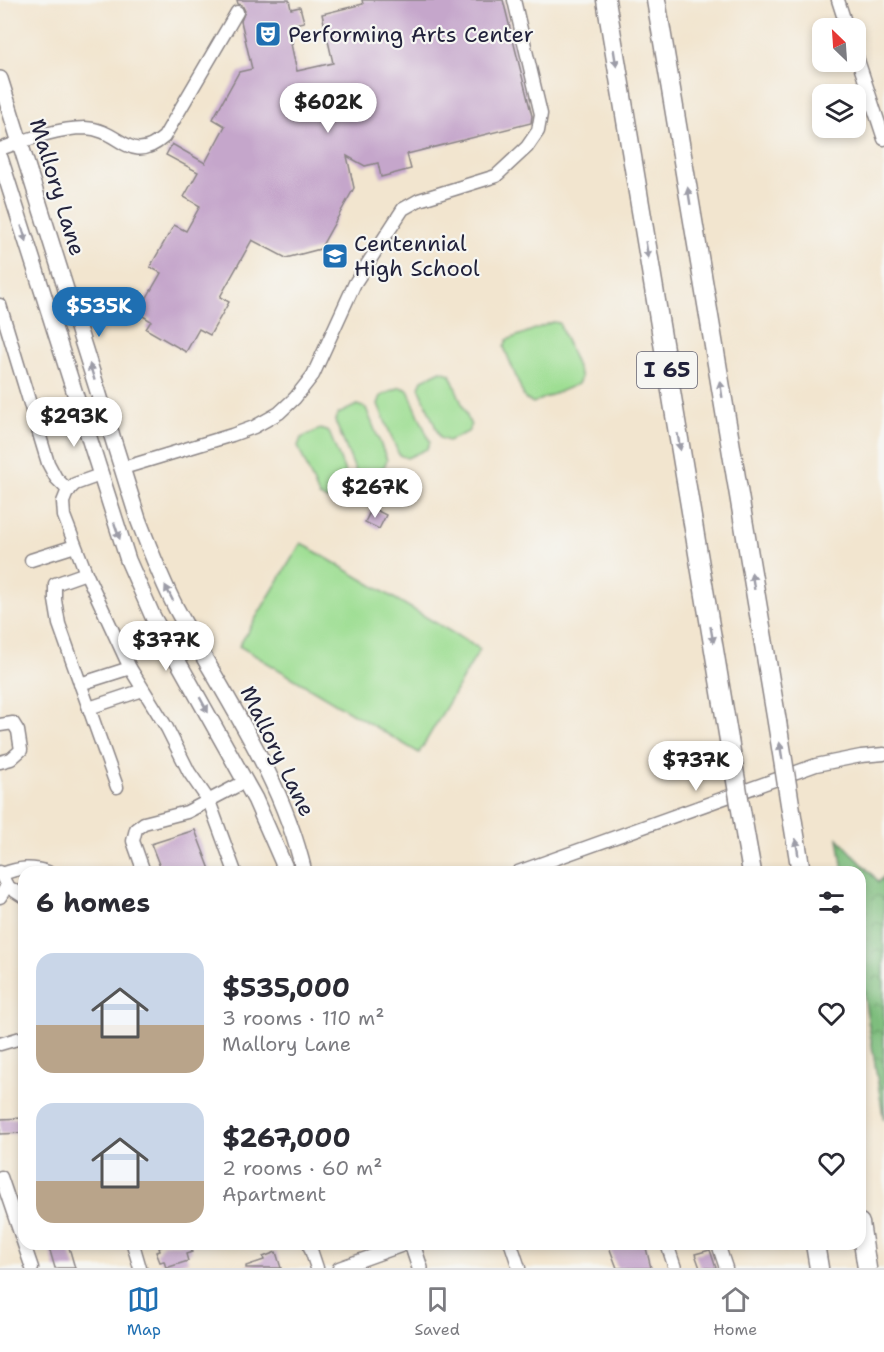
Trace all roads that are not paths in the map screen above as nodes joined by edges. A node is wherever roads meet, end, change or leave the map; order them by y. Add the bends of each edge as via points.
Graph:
1 (514, 0) edge
2 (606, 0) edge
3 (656, 0) edge
4 (838, 0) edge
5 (237, 12) dead end
6 (844, 18) edge
7 (862, 72) edge
8 (0, 79) edge
9 (884, 139) edge
10 (20, 142) junction
11 (0, 148) edge
12 (0, 158) edge
13 (0, 305) edge
14 (123, 468) junction
15 (100, 475) junction
16 (69, 491) junction
17 (75, 546) junction
18 (31, 560) dead end
19 (86, 573) junction
20 (130, 668) junction
21 (80, 684) junction
22 (143, 690) junction
23 (89, 708) junction
24 (0, 725) edge
25 (884, 754) edge
26 (0, 762) edge
27 (246, 781) junction
28 (117, 787) dead end
29 (209, 801) junction
30 (142, 866) edge
31 (233, 866) edge
32 (284, 866) edge
33 (303, 866) edge
34 (535, 866) edge
35 (751, 866) edge
36 (800, 866) edge
37 (18, 869) edge
38 (3, 877) edge
39 (18, 891) edge
40 (0, 897) edge
41 (18, 1039) edge
42 (0, 1044) edge
43 (1, 1177) edge
44 (18, 1227) edge
45 (26, 1250) edge
46 (134, 1250) edge
47 (311, 1250) edge
48 (389, 1250) edge
49 (414, 1250) edge
50 (513, 1250) edge
51 (669, 1250) edge
52 (720, 1250) edge
53 (816, 1250) edge
54 (864, 1250) edge
55 (32, 1268) edge
56 (140, 1268) edge
57 (317, 1268) edge
58 (339, 1268) edge
59 (420, 1268) edge
60 (519, 1268) edge
61 (675, 1268) edge
62 (726, 1268) edge
63 (819, 1268) edge
64 (867, 1268) edge

1 - 14 street via 542,114 528,147 496,176 419,200 403,209 355,283 313,375 279,412 232,435
2 -> 35 highway, I 65, bridge
36 -> 3 highway, I 65 / I 65, bridge
4 - 6 street
5 - 10 street via 164,137 153,147 143,150 86,128
7 - 9 street
8 - 10 main road, Mallory Lane
10 - 11 street
14 -> 10 main road, Mallory Lane
12 -> 15 main road, Mallory Lane
13 - 16 street via 48,463
14 - 15 main road
33 -> 14 main road, Mallory Lane via 275,787 160,575
15 - 16 street via 75,484
15 -> 27 main road, Mallory Lane via 153,617
16 - 17 street via 63,502 64,516
17 - 18 street
17 - 19 street
19 - 20 street
19 - 21 street via 55,584 59,624
20 - 21 street
20 - 22 street
21 - 23 street
22 - 23 street
22 - 29 street
23 - 28 street
24 - 26 street via 13,723 21,750
25 - 34 street via 816,765
27 - 29 street
27 - 32 main road, Mallory Lane
29 - 30 street via 136,830 133,841
29 - 31 street
37 - 38 street
38 - 39 street
38 - 40 street
41 - 42 street
43 - 44 street
45 - 55 street
46 - 56 street
47 - 57 street
48 - 58 street
49 - 59 main road
50 - 60 street
51 - 61 street
52 - 62 street
53 - 63 highway
54 - 64 highway

